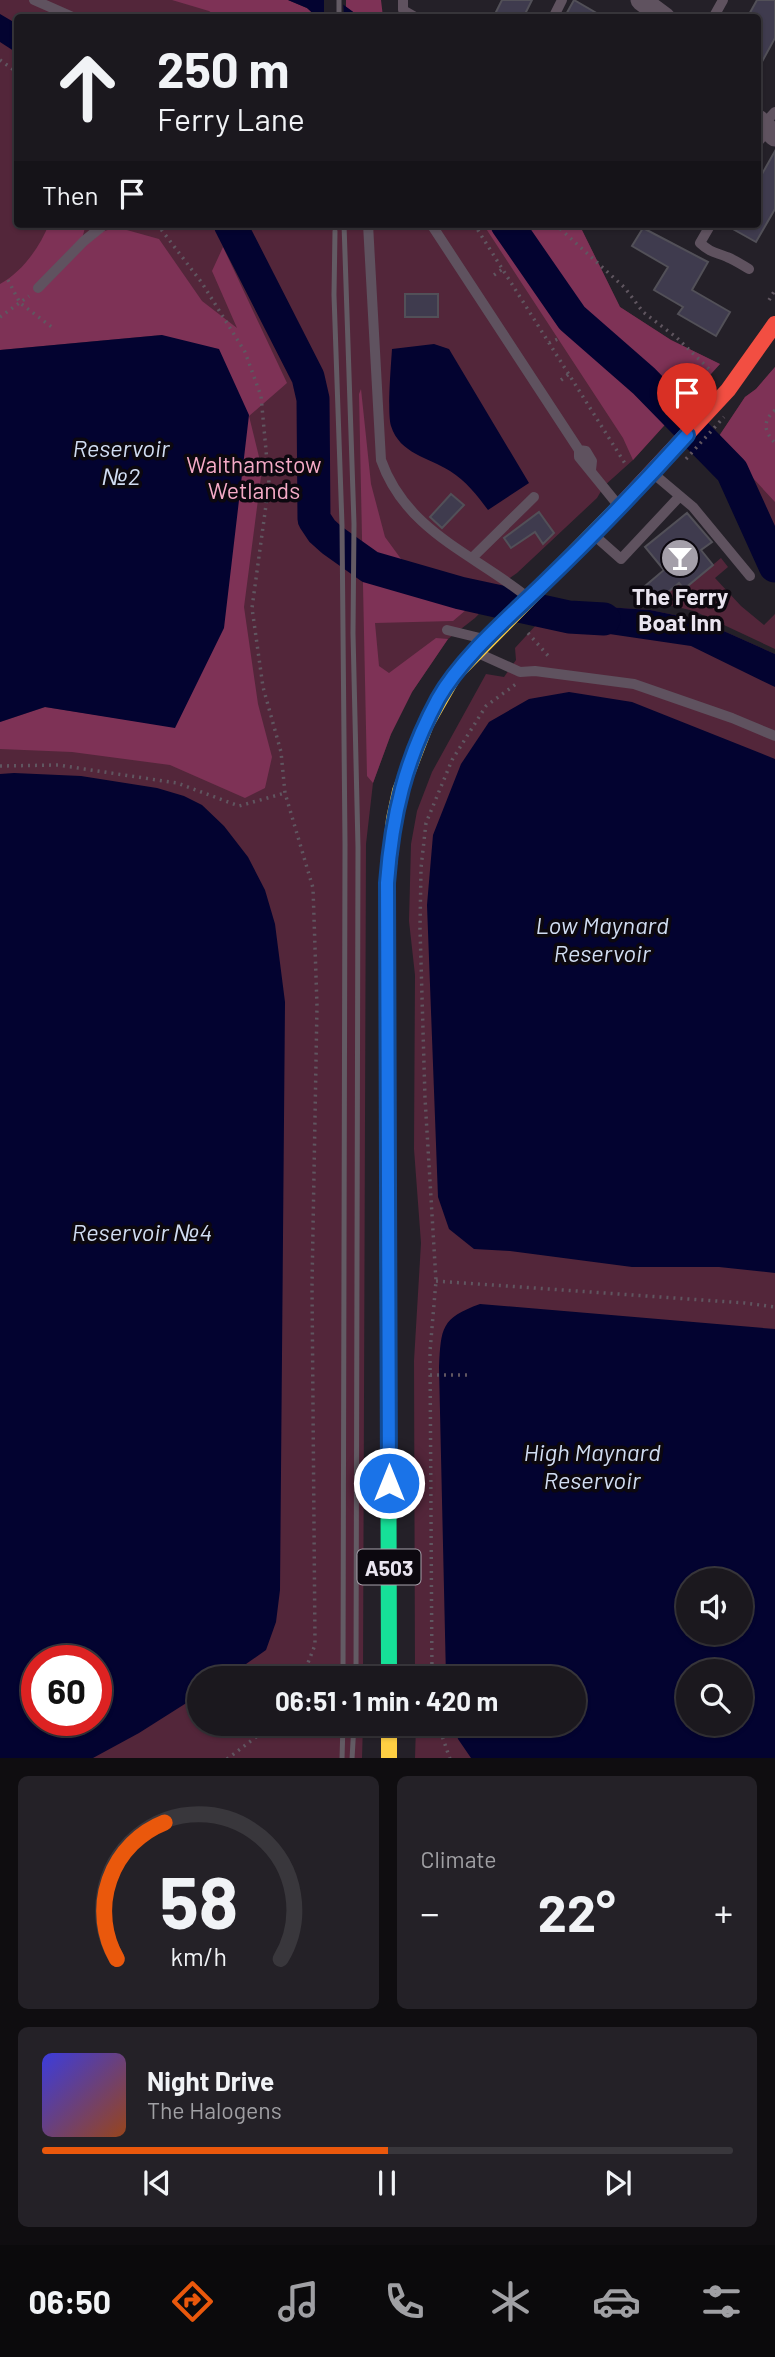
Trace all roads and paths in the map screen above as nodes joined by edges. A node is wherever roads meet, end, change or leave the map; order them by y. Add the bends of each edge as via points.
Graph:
1 (34, 0) edge
2 (402, 0) edge
3 (641, 0) edge
4 (66, 14) edge
5 (410, 14) edge
6 (660, 14) edge
7 (100, 228) edge
8 (160, 228) edge
9 (368, 228) edge
10 (434, 228) edge
11 (477, 228) edge
12 (559, 228) edge
13 (708, 228) edge
14 (504, 268) junction
15 (750, 269) dead end
16 (494, 275) dead end
17 (8, 280) dead end
18 (38, 288) dead end
19 (20, 303) junction
20 (0, 317) edge
21 (775, 324) edge
22 (53, 328) dead end
23 (559, 338) dead end
24 (549, 343) junction
25 (569, 374) junction
26 (716, 376) dead end
27 (561, 380) dead end
28 (775, 410) edge
29 (718, 412) junction
30 (775, 443) edge
31 (680, 454) junction
32 (626, 466) dead end
33 (652, 474) junction
34 (534, 497) dead end
35 (679, 497) junction
36 (620, 508) junction
37 (593, 534) junction
38 (472, 558) junction
39 (750, 576) dead end
40 (529, 597) junction
41 (527, 624) dead end
42 (447, 630) dead end
43 (486, 640) junction
44 (475, 652) junction
45 (535, 671) junction
46 (566, 675) junction
47 (775, 736) edge
48 (0, 766) edge
49 (285, 793) junction
50 (436, 1281) junction
51 (775, 1307) edge
52 (430, 1375) junction
53 (471, 1375) dead end
54 (307, 1666) edge
55 (389, 1666) edge
56 (432, 1666) edge
57 (257, 1736) edge
58 (388, 1736) edge
59 (442, 1736) edge
60 (229, 1758) edge
61 (388, 1758) edge
62 (450, 1758) edge

1 - 4 lane
2 - 5 lane via 403,10
3 - 6 street
7 - 18 lane
8 - 49 path via 202,283 245,352 261,396 269,483 252,608
9 - 38 lane via 381,460 395,492 410,511
10 - 36 lane via 579,450 586,469
11 - 14 path
12 - 26 path via 625,288 643,312
13 - 15 lane via 700,243 707,250
14 - 16 path
14 - 24 path
17 - 19 path
19 - 20 path
19 - 22 path
21 - 29 main road, A503
23 - 24 path
24 - 25 path
25 - 27 path
25 - 32 path
28 - 30 path via 764,426
29 - 31 main road, A503
29 - 31 path, bridge
31 - 33 main road, A503
33 - 35 lane
33 - 36 main road, A503
34 - 38 lane
35 - 37 lane via 621,559
35 - 39 lane
36 - 37 main road, A503
37 - 40 main road, A503
38 - 40 lane
40 - 43 main road, A503
41 - 46 path via 528,633
42 - 43 lane
43 - 44 main road, A503
44 - 45 lane via 520,672
44 - 55 main road, A503 via 438,699 416,747 394,819 387,883
45 - 46 lane
45 - 50 path via 486,706 452,760 426,823 420,928 428,1187
46 - 47 lane via 634,684
48 - 49 path via 58,765 177,783 239,806
49 - 54 path via 313,888 317,1006 312,1286 315,1645
50 - 51 path
50 - 52 path
52 - 53 path, bridge
52 - 56 path
57 - 60 path
58 - 61 main road
59 - 62 path

